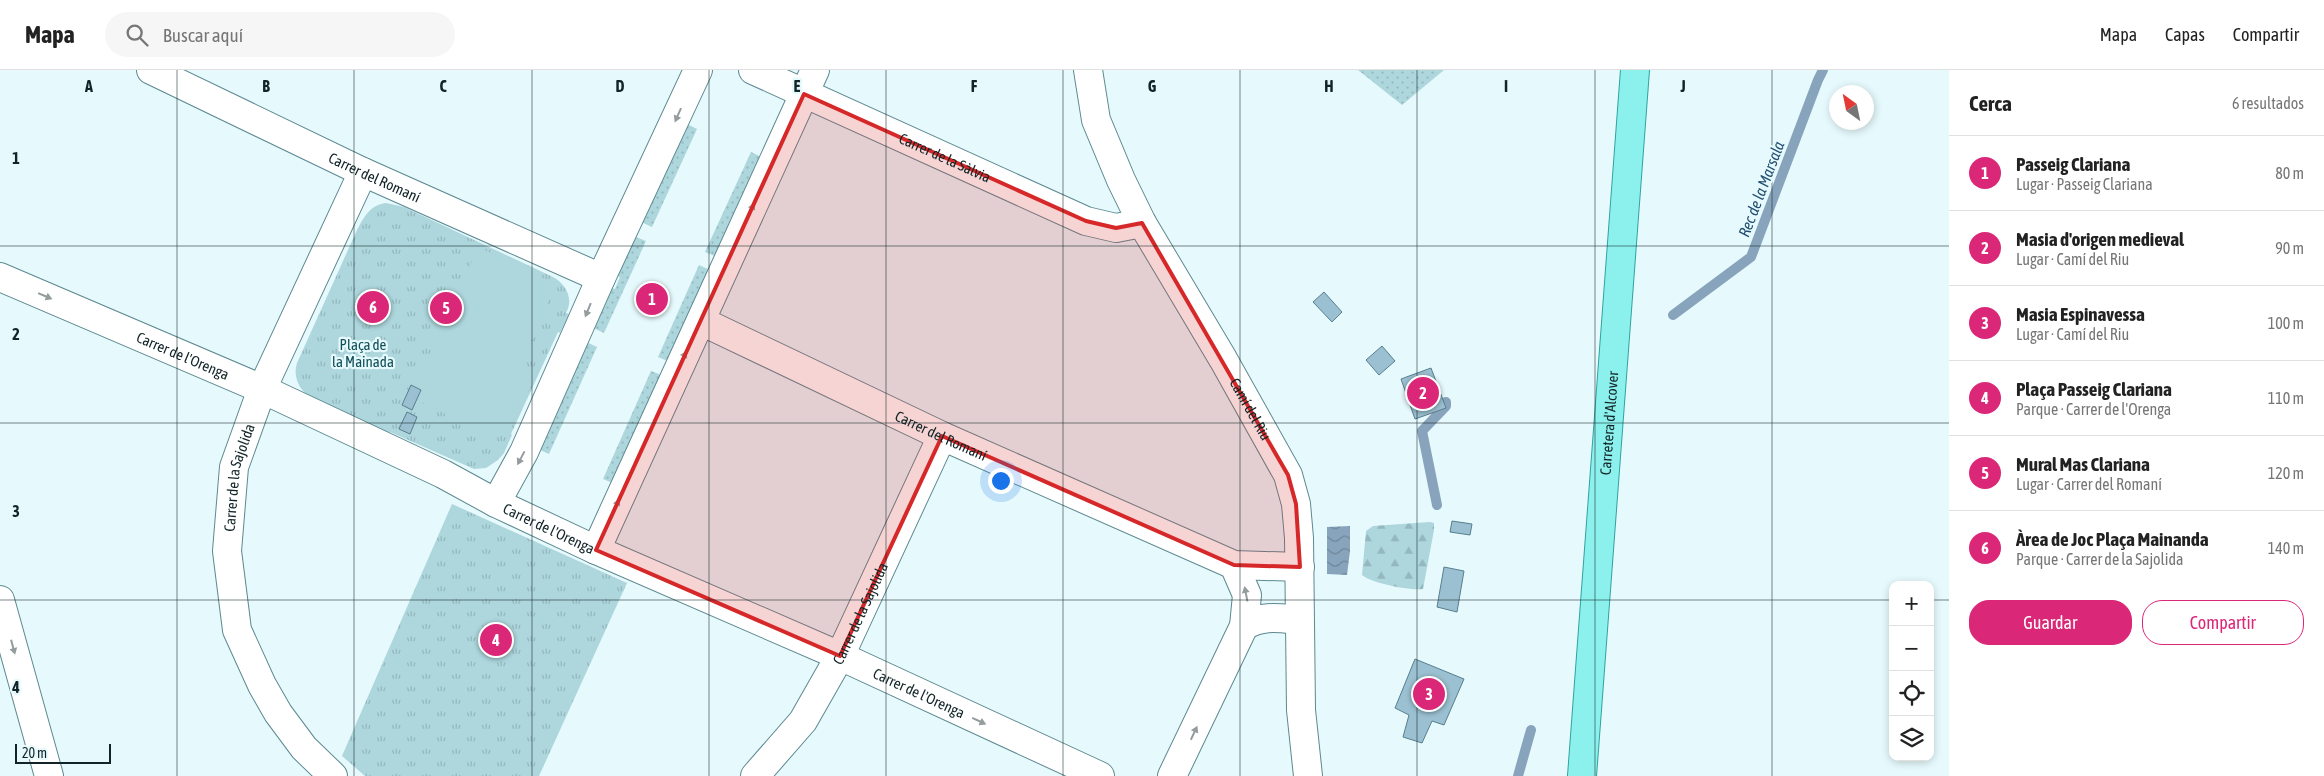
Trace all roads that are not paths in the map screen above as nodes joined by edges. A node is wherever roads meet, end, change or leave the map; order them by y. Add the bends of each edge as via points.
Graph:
1 (151, 70) edge
2 (698, 70) edge
3 (753, 70) edge
4 (1088, 70) edge
5 (1635, 70) edge
6 (810, 82) edge
7 (363, 172) junction
8 (1142, 223) junction
9 (0, 277) edge
10 (601, 278) junction
11 (701, 321) junction
12 (262, 390) junction
13 (942, 436) junction
14 (496, 503) junction
15 (596, 550) junction
16 (1234, 565) junction
17 (1300, 567) junction
18 (0, 600) edge
19 (1299, 620) junction
20 (1244, 626) junction
21 (840, 656) junction
22 (49, 776) edge
23 (333, 776) edge
24 (755, 776) edge
25 (1100, 776) edge
26 (1172, 776) edge
27 (1308, 776) edge
28 (1582, 776) edge

1 - 7 street, Carrer del Romaní
2 -> 10 street
3 - 6 street, Carrer de la Sàlvia
4 - 8 street, Camí del Riu via 1096,120
5 - 28 main road, Carretera d'Alcover
6 - 8 street, Carrer de la Sàlvia via 1086,222 1116,228
11 -> 6 street
7 - 10 street, Carrer del Romaní
7 - 12 street, Carrer de la Sajolida
8 - 17 street, Camí del Riu via 1288,475 1296,504
9 -> 12 street, Carrer de l'Orenga
10 -> 14 street via 524,452
11 - 13 street, Carrer del Romaní
15 -> 11 street
12 - 14 street, Carrer de l'Orenga via 443,474
12 - 23 street, Carrer de la Sajolida via 234,467 227,551 237,630 278,713 304,748
13 - 16 street, Carrer del Romaní
13 - 21 street, Carrer de la Sajolida
14 - 15 street, Carrer de l'Orenga
15 - 21 street, Carrer de l'Orenga
16 - 17 street, Carrer del Romaní
20 -> 16 street via 1247,595
17 - 19 street, Camí del Riu
18 -> 22 street
19 - 20 street via 1272,617 1255,619
19 - 27 street, Camí del Riu via 1301,710
26 -> 20 street
21 - 24 street, Carrer de la Sajolida via 803,721
21 -> 25 street, Carrer de l'Orenga

